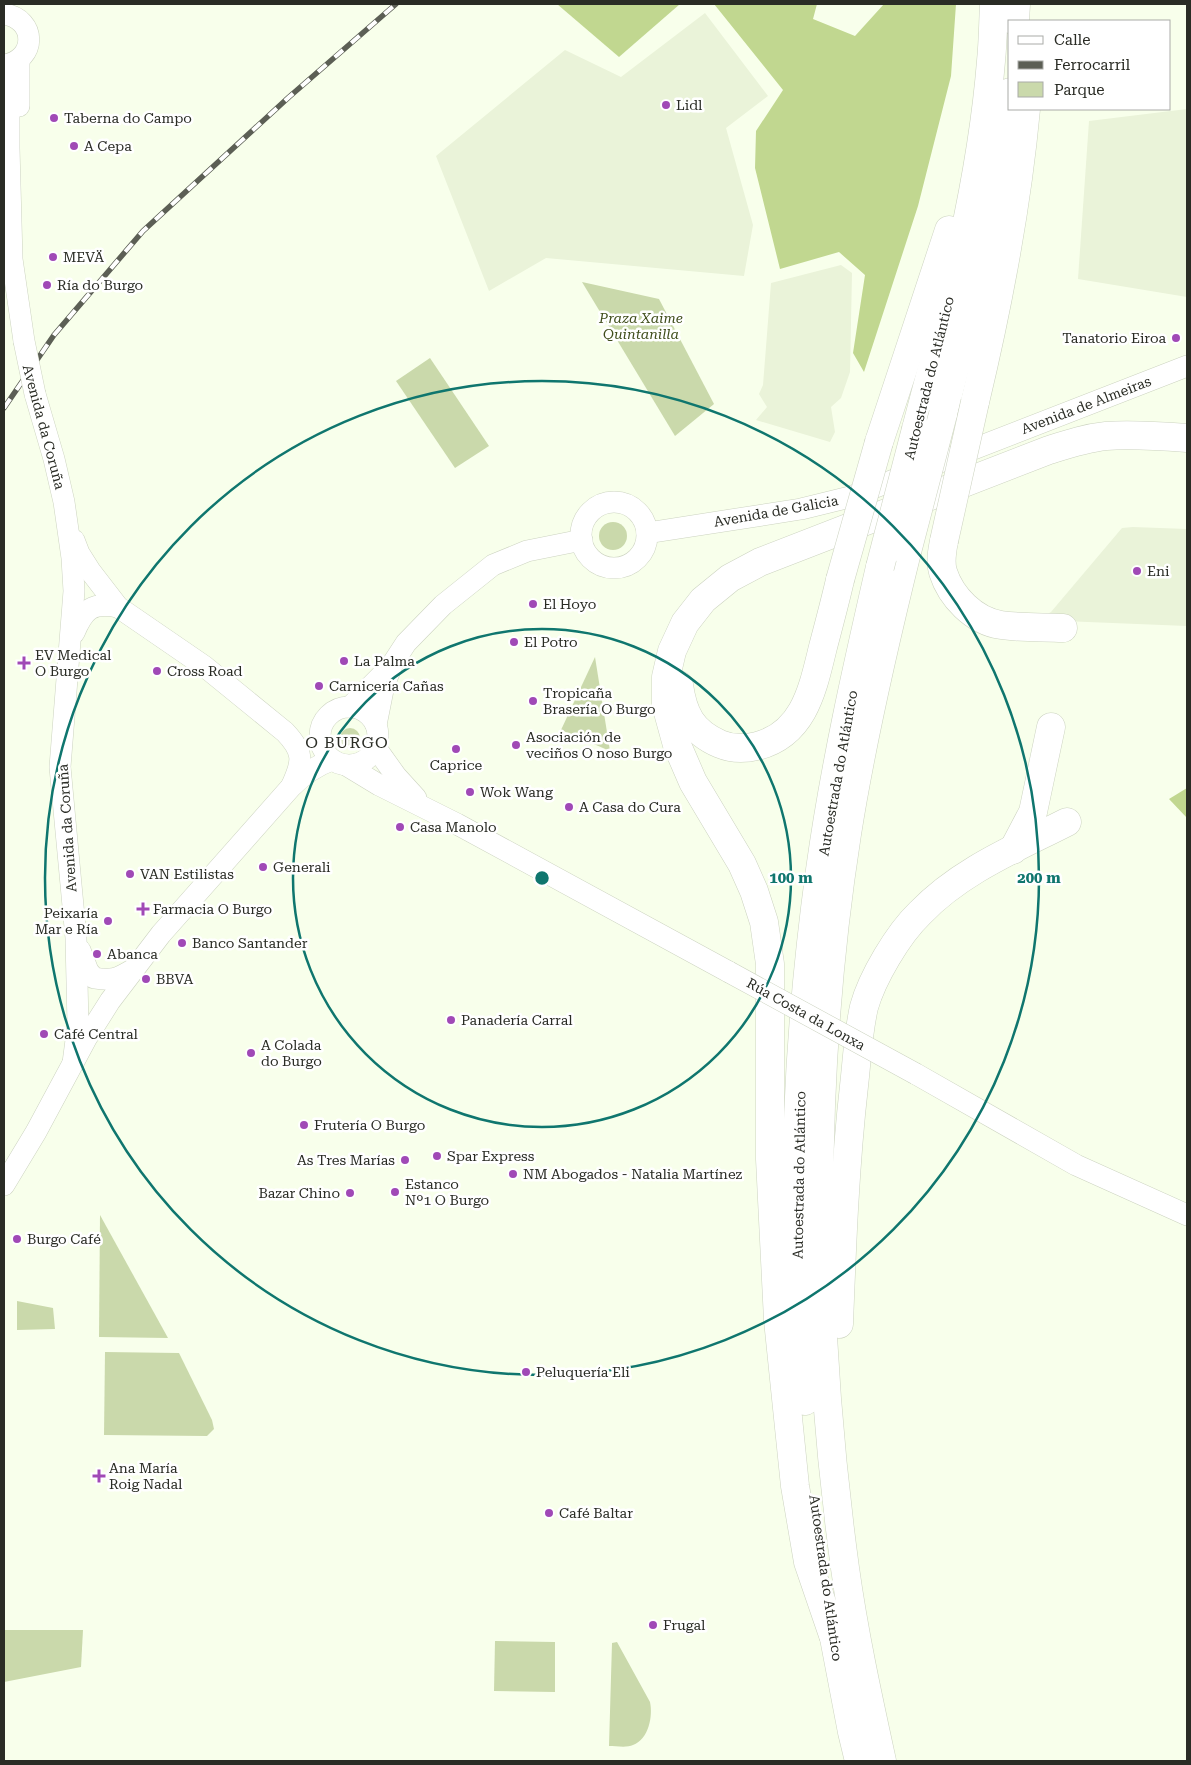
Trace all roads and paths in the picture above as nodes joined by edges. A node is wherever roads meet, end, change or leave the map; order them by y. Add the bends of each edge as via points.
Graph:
1 (994, 4) edge
2 (1016, 4) edge
3 (1030, 4) edge
4 (13, 12) edge
5 (1015, 20) edge
6 (1030, 20) edge
7 (12, 62) edge
8 (4, 80) edge
9 (1008, 105) edge
10 (1026, 110) edge
11 (979, 155) junction
12 (18, 299) junction
13 (1187, 366) edge
14 (1187, 438) edge
15 (985, 444) joint
16 (1187, 452) edge
17 (68, 526) junction
18 (647, 533) junction
19 (582, 540) junction
20 (118, 607) junction
21 (1063, 628) dead end
22 (71, 640) junction
23 (393, 663) junction
24 (350, 707) junction
25 (325, 720) junction
26 (272, 722) junction
27 (376, 725) junction
28 (1051, 727) dead end
29 (376, 748) junction
30 (339, 762) junction
31 (291, 787) junction
32 (427, 808) junction
33 (1068, 822) dead end
34 (1013, 850) junction
35 (76, 938) junction
36 (136, 967) junction
37 (72, 1063) junction
38 (4, 1186) edge
39 (1187, 1215) edge
40 (828, 1412) junction
41 (833, 1635) junction
42 (859, 1761) edge
43 (882, 1761) edge

1 - 11 highway, Autoestrada do Atlántico via 991,61
2 - 5 highway
3 - 6 highway
4 - 7 main road via 28,33 29,41 24,54
7 - 12 main road, Avenida da Coruña
8 - 12 main road, Avenida da Coruña via 10,112 12,259
9 - 40 highway, Autoestrada do Atlántico, bridge via 994,196 967,321 879,664 847,835 836,920 822,1093 819,1179
10 - 21 highway, bridge via 1008,244 941,558 943,571 961,604 980,617 999,625
11 - 16 highway, bridge via 961,192 879,442 840,580 813,690 803,711 788,730 769,743 749,748 728,747 709,739 693,726 684,708 679,686 681,664 690,641 705,618 750,580 1027,471 1069,457 1138,448
11 - 41 highway, Autoestrada do Atlántico, bridge via 943,327 880,567 848,708 820,869 803,1027 797,1213 798,1297 811,1467
12 - 17 main road, Avenida da Coruña, bridge via 35,394 54,459
13 - 15 main road, Avenida de Almeiras
14 - 41 highway via 1105,436 1049,450 760,562 730,578 703,600 685,624 672,651 666,677 666,704 677,745 693,782 742,864 764,922 770,964 770,1159 778,1320 796,1486 808,1562
15 - 18 main road, Avenida de Galicia via 850,497 801,509
17 - 20 main road via 79,553
17 - 22 main road, Avenida da Coruña via 74,591
18 - 19 main road via 639,558 622,568 612,569 592,560
18 - 19 main road via 637,512 629,506 609,503 599,506 584,521
19 - 23 main road via 526,551 493,565 443,605 406,642
20 - 22 main road via 94,606 86,611
20 - 26 main road via 204,666
22 - 35 main road, Avenida da Coruña via 60,767
23 - 24 main road
23 - 27 main road via 384,685
24 - 25 main road via 340,708
24 - 27 main road via 366,712
25 - 26 main road via 305,729
25 - 30 main road via 321,728 322,746
26 - 31 main road via 286,732 299,749 299,769
27 - 29 main road
28 - 34 highway via 1033,812
29 - 30 main road via 364,762 355,765
29 - 32 main road, Rúa Costa da Lonxa via 396,776
30 - 31 main road via 320,764
30 - 32 main road, Rúa Costa da Lonxa
31 - 36 main road via 161,934
32 - 39 main road, Rúa Costa da Lonxa, bridge via 916,1074 1076,1165
33 - 34 highway
34 - 40 highway via 951,885 920,912 901,934 881,967 865,1005 849,1134 838,1362
35 - 36 main road via 88,971 94,978 118,978
35 - 37 main road, Avenida da Coruña via 78,1025
36 - 37 main road via 110,1001
37 - 38 main road
40 - 43 highway, Autoestrada do Atlántico via 845,1569 859,1655
41 - 42 highway, Autoestrada do Atlántico

